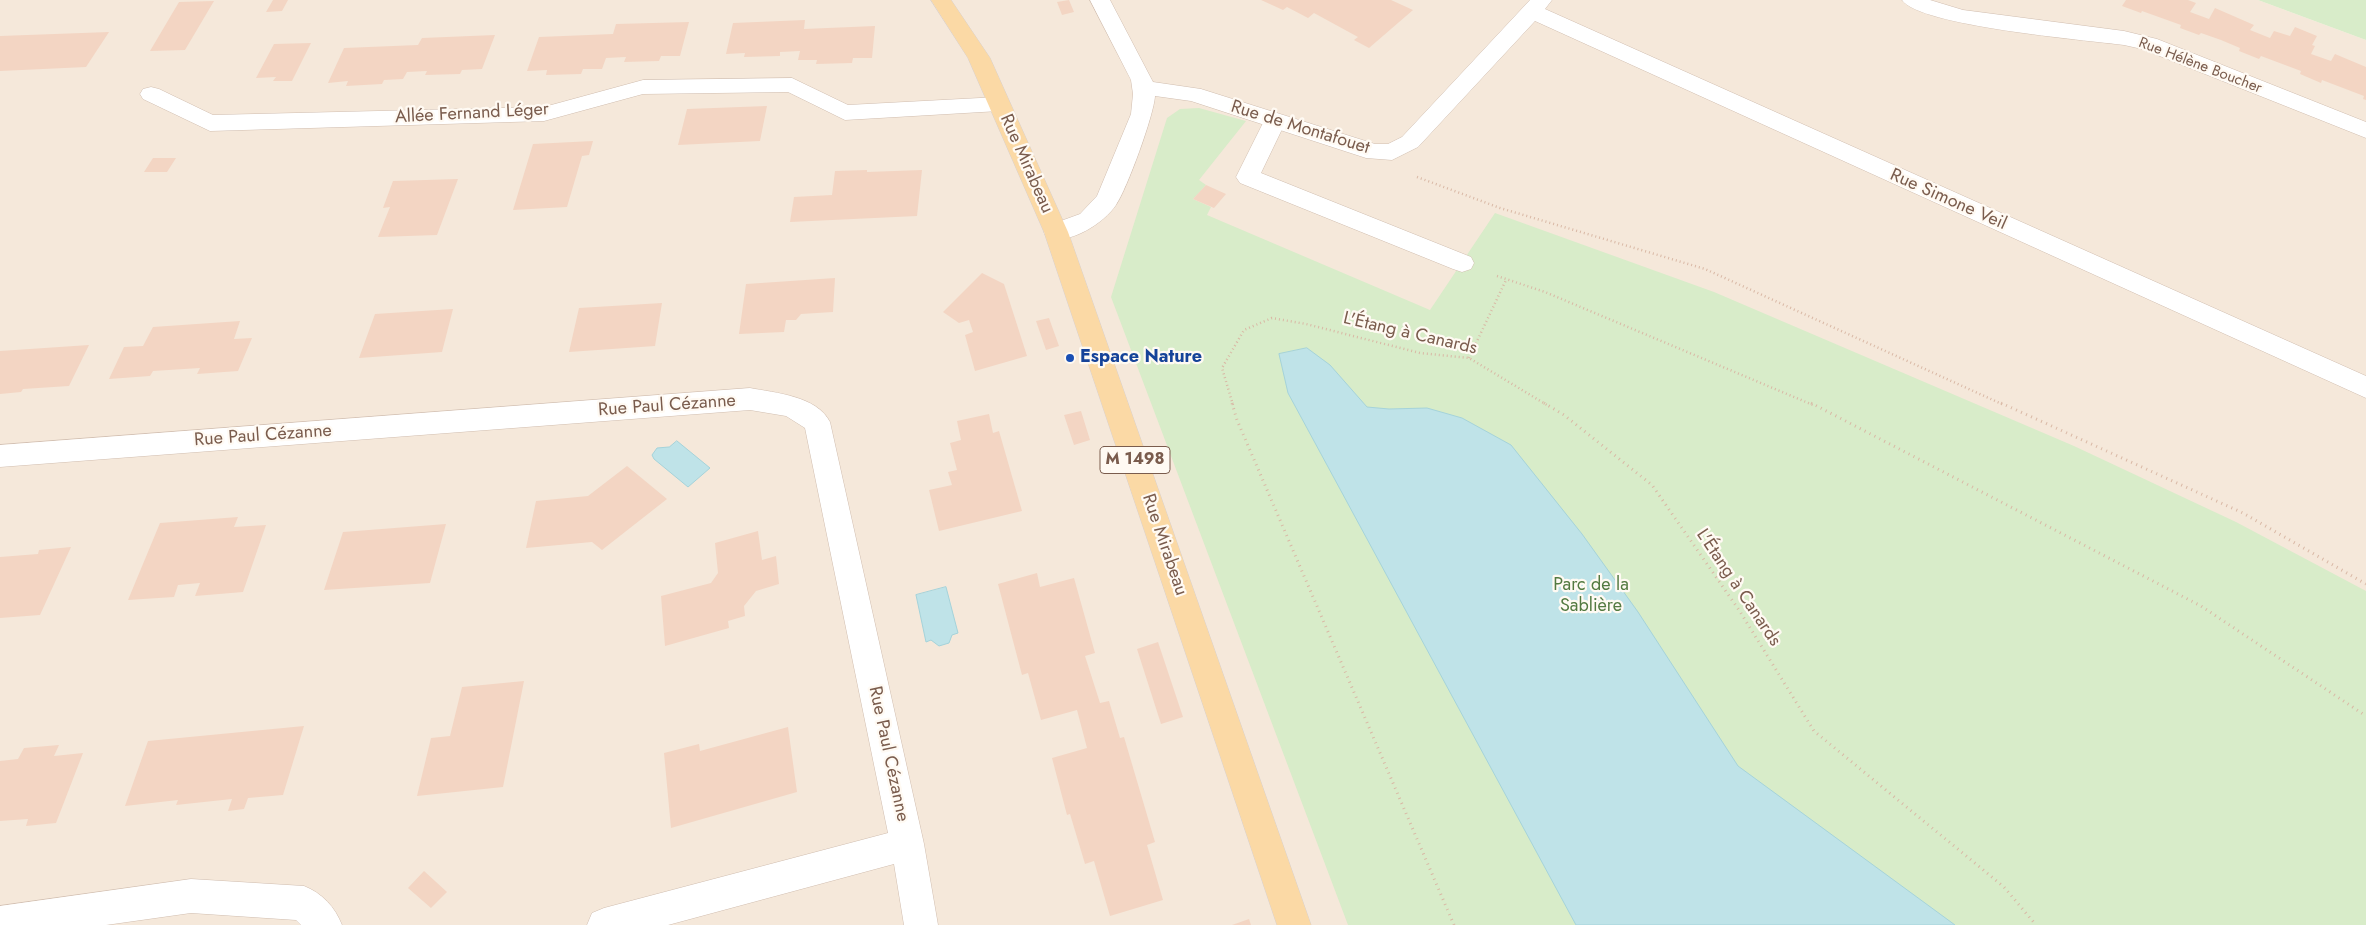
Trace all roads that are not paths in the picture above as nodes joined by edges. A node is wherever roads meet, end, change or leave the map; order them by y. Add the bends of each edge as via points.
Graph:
1 (1100, 0) edge
2 (1912, 0) edge
3 (943, 4) edge
4 (1536, 6) edge
5 (1145, 88) junction
6 (150, 94) dead end
7 (999, 104) junction
8 (1275, 120) junction
9 (2366, 130) edge
10 (1056, 232) junction
11 (1462, 263) road end
12 (2366, 388) edge
13 (0, 456) edge
14 (907, 844) junction
15 (0, 923) edge
16 (324, 925) edge
17 (604, 925) edge
18 (921, 925) edge
19 (1294, 925) edge

1 - 5 street
2 - 9 street, Rue Hélène Boucher via 1963,17 2149,44
3 - 7 main road, Rue Mirabeau / M 1498 via 979,58
4 - 8 street, Rue de Montafouet via 1410,142 1392,152 1374,152
4 - 12 street, Rue Simone Veil
5 - 8 street, Rue de Montafouet via 1192,94
5 - 10 street via 1142,114 1107,200 1088,220
6 - 7 street, Allée Fernand Léger via 210,123 544,114 643,87 792,86 845,114
7 - 10 main road, Rue Mirabeau / M 1498
8 - 11 street via 1248,177
10 - 19 main road, Rue Mirabeau / M 1498
13 - 14 street, Rue Paul Cézanne via 750,399 792,407 817,422
14 - 17 street
14 - 18 street, Rue Paul Cézanne
15 - 16 street via 191,896 304,903

